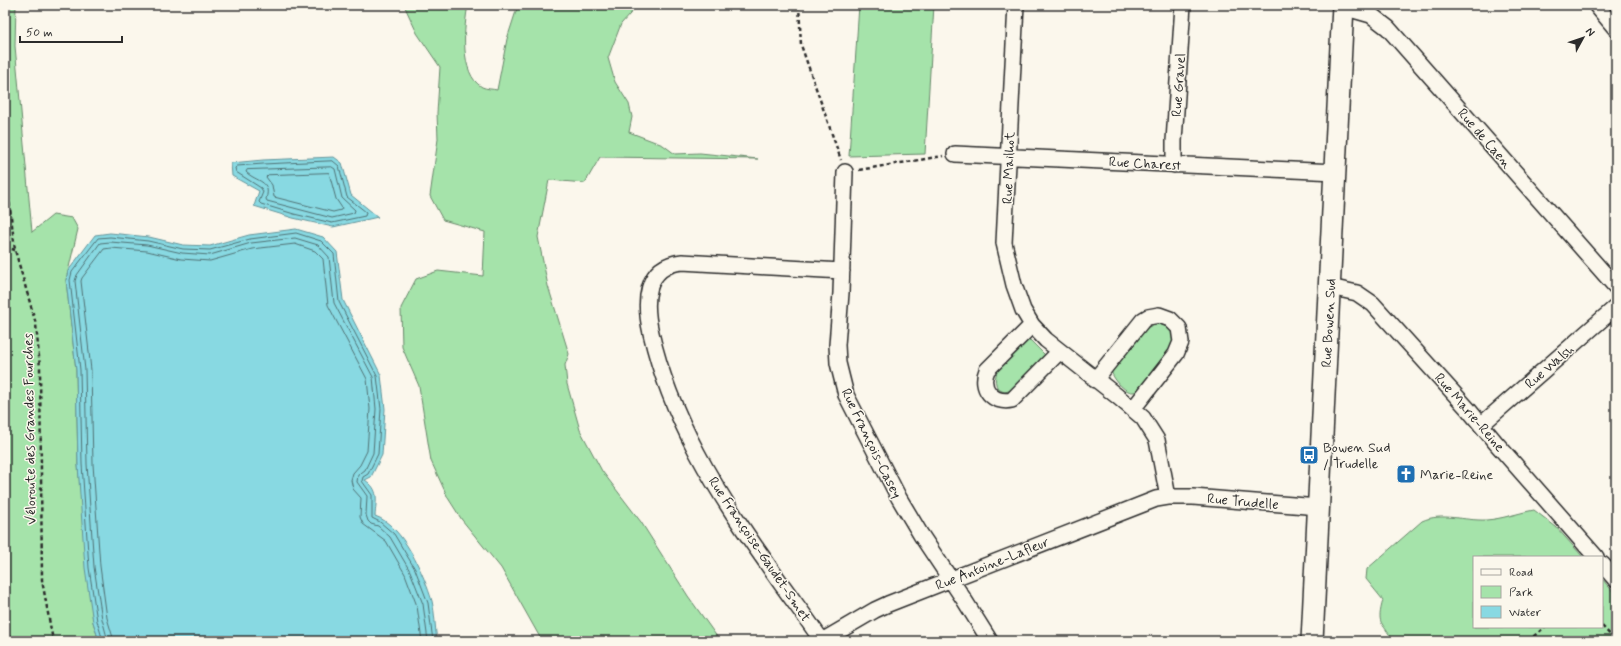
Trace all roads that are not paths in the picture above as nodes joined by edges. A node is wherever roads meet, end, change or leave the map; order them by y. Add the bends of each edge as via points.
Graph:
1 (1016, 5) edge
2 (1183, 5) edge
3 (1596, 5) edge
4 (1343, 6) edge
5 (1616, 29) edge
6 (955, 154) road end
7 (1008, 155) junction
8 (1174, 165) junction
9 (845, 172) road end
10 (1336, 172) junction
11 (842, 271) junction
12 (1330, 287) junction
13 (1616, 287) edge
14 (1616, 307) edge
15 (1032, 325) junction
16 (1059, 352) junction
17 (1095, 380) junction
18 (1133, 409) junction
19 (1481, 424) junction
20 (1168, 497) junction
21 (1319, 507) junction
22 (1595, 556) edge
23 (1603, 565) edge
24 (951, 579) junction
25 (1616, 580) edge
26 (822, 641) edge
27 (990, 641) edge
28 (1312, 641) edge

1 - 7 street, Rue Mailhot
2 - 8 street, Rue Gravel
3 - 5 street
4 - 10 street, Rue Bowen Sud
4 - 13 street, Rue de Caen via 1371,14 1388,28
6 - 7 street, Rue Charest
7 - 8 street, Rue Charest
7 - 15 street, Rue Mailhot via 1004,243 1014,285 1023,310
8 - 10 street, Rue Charest
9 - 11 street, Rue François-Casey
10 - 12 street, Rue Bowen Sud
11 - 24 street, Rue François-Casey via 837,345 838,363 846,395 899,498
11 - 26 street, Rue Françoise-Gaudet-Smet via 672,263 653,279 647,302 648,320 658,362 668,392 693,445 735,516
12 - 19 street, Rue Marie-Reine via 1357,293 1373,304
12 - 21 street, Rue Bowen Sud
14 - 19 street, Rue Walsh
15 - 16 street, Rue Mailhot
15 - 16 street via 987,370 985,388 992,398 1006,402 1012,400
16 - 17 street, Rue Mailhot
17 - 18 street, Rue Mailhot
17 - 18 street via 1143,320 1160,315 1170,319 1179,328 1180,348
18 - 20 street, Rue Mailhot via 1143,418 1156,440
19 - 22 street, Rue Marie-Reine
20 - 21 street, Rue Trudelle
20 - 24 street, Rue Antoine-Lafleur via 1142,503
21 - 28 street, Rue Bowen Sud
23 - 25 street
24 - 26 street, Rue Antoine-Lafleur via 875,610
24 - 27 street, Rue François-Casey

